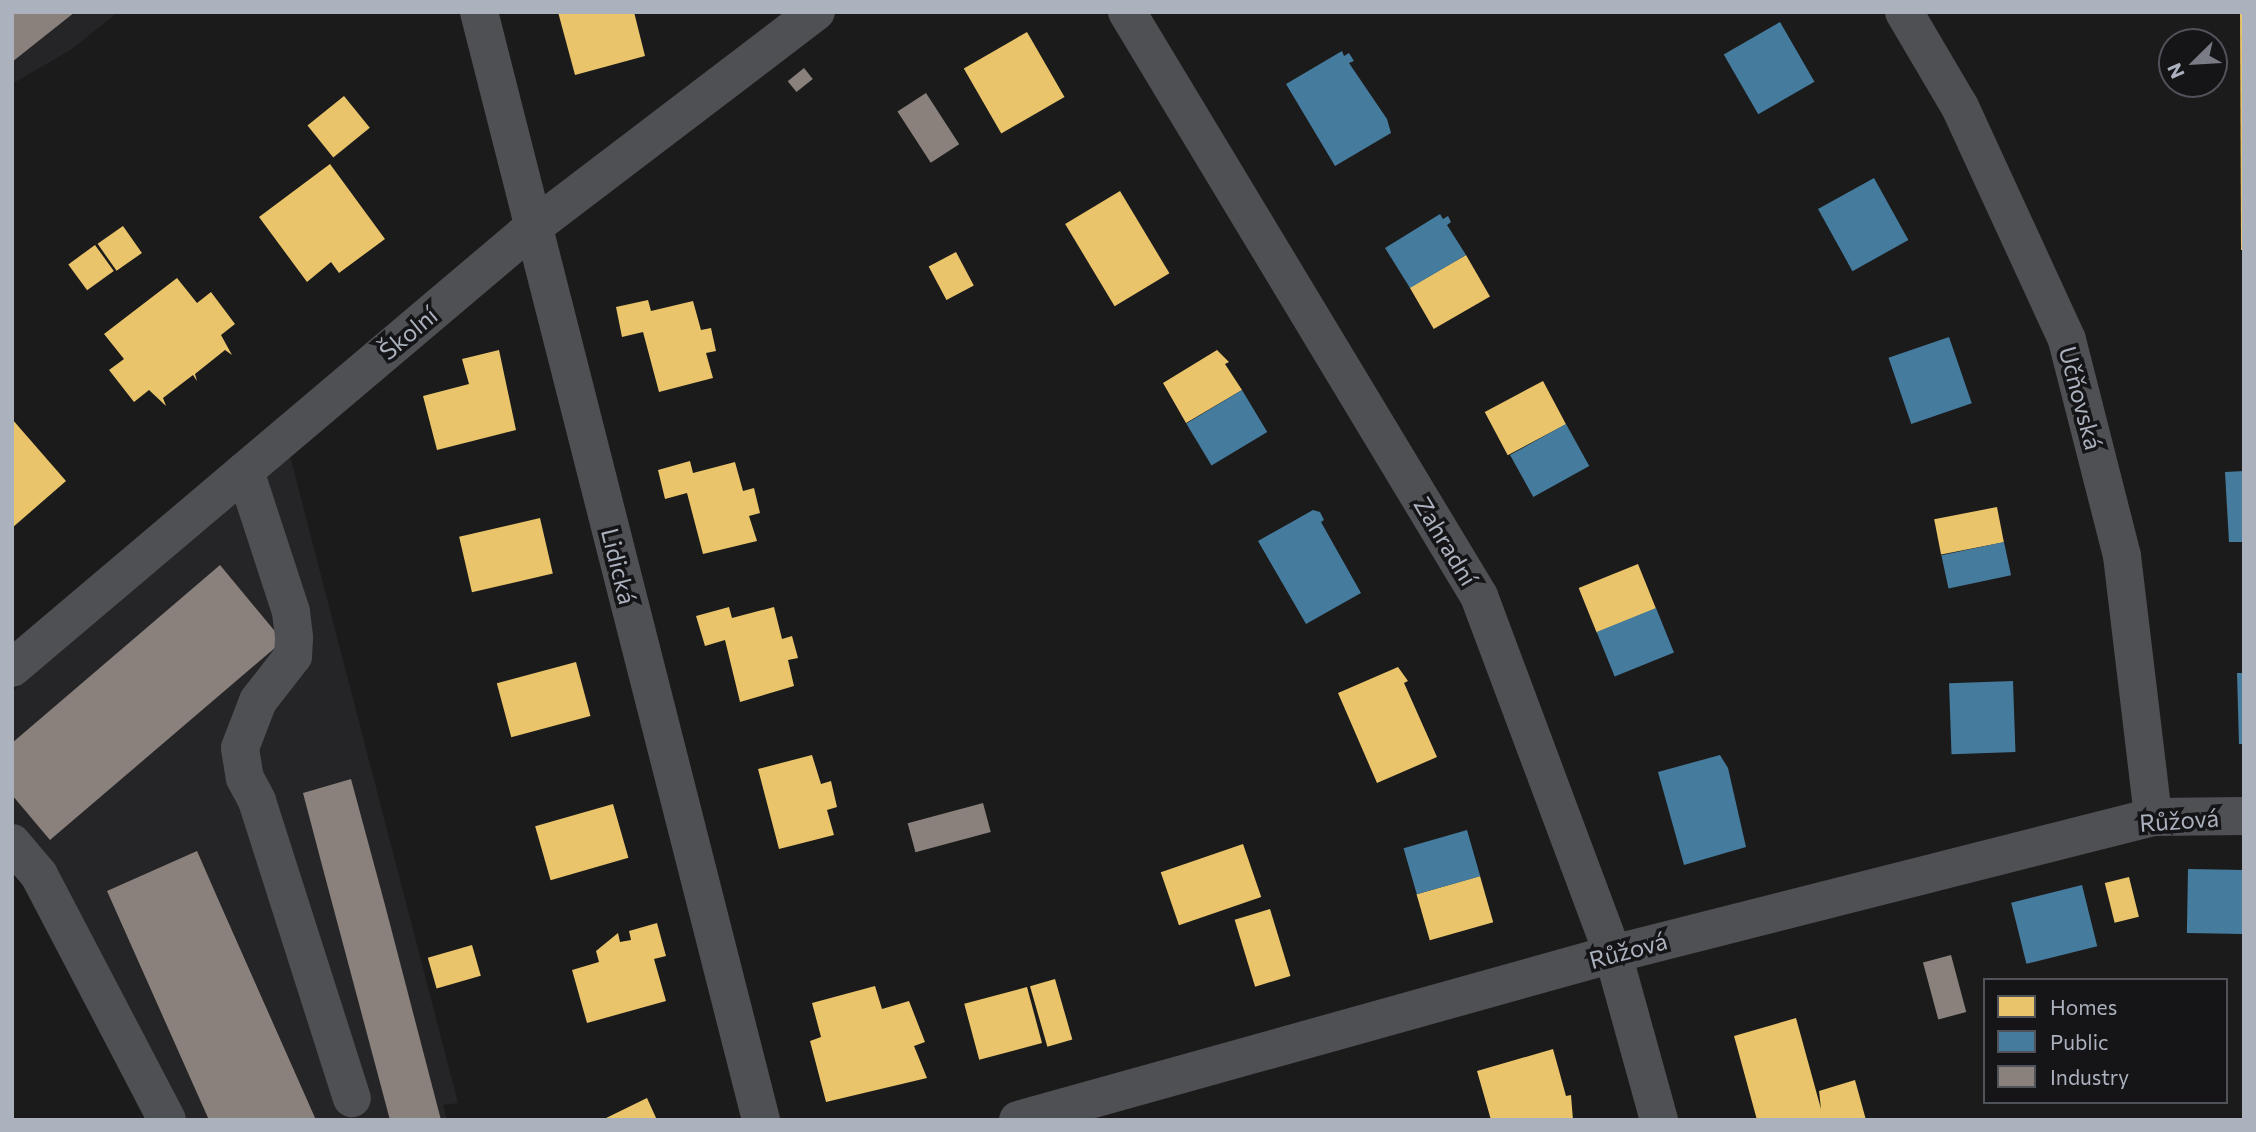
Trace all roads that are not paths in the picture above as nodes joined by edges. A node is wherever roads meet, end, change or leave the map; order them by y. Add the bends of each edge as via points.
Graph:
1 (479, 12) edge
2 (816, 12) edge
3 (1127, 12) edge
4 (1904, 12) edge
5 (533, 228) junction
6 (245, 471) junction
7 (12, 668) edge
8 (2244, 816) edge
9 (2154, 817) junction
10 (12, 843) edge
11 (1612, 954) junction
12 (352, 1098) dead end
13 (167, 1120) edge
14 (761, 1120) edge
15 (1018, 1120) edge
16 (1659, 1120) edge

1 - 5 street, Lidická
2 - 5 street, Školní
3 - 11 street, Zahradní via 1479,596
4 - 9 street, Učňovská via 1960,107 2067,340 2122,556
5 - 6 street, Školní
5 - 14 street, Lidická
6 - 7 street, Školní
6 - 12 street via 291,612 294,638 293,656 258,701 240,748 245,778 257,801
8 - 9 street, Růžová
9 - 11 street, Růžová
10 - 13 street via 39,875
11 - 15 street, Růžová
11 - 16 street, Zahradní

